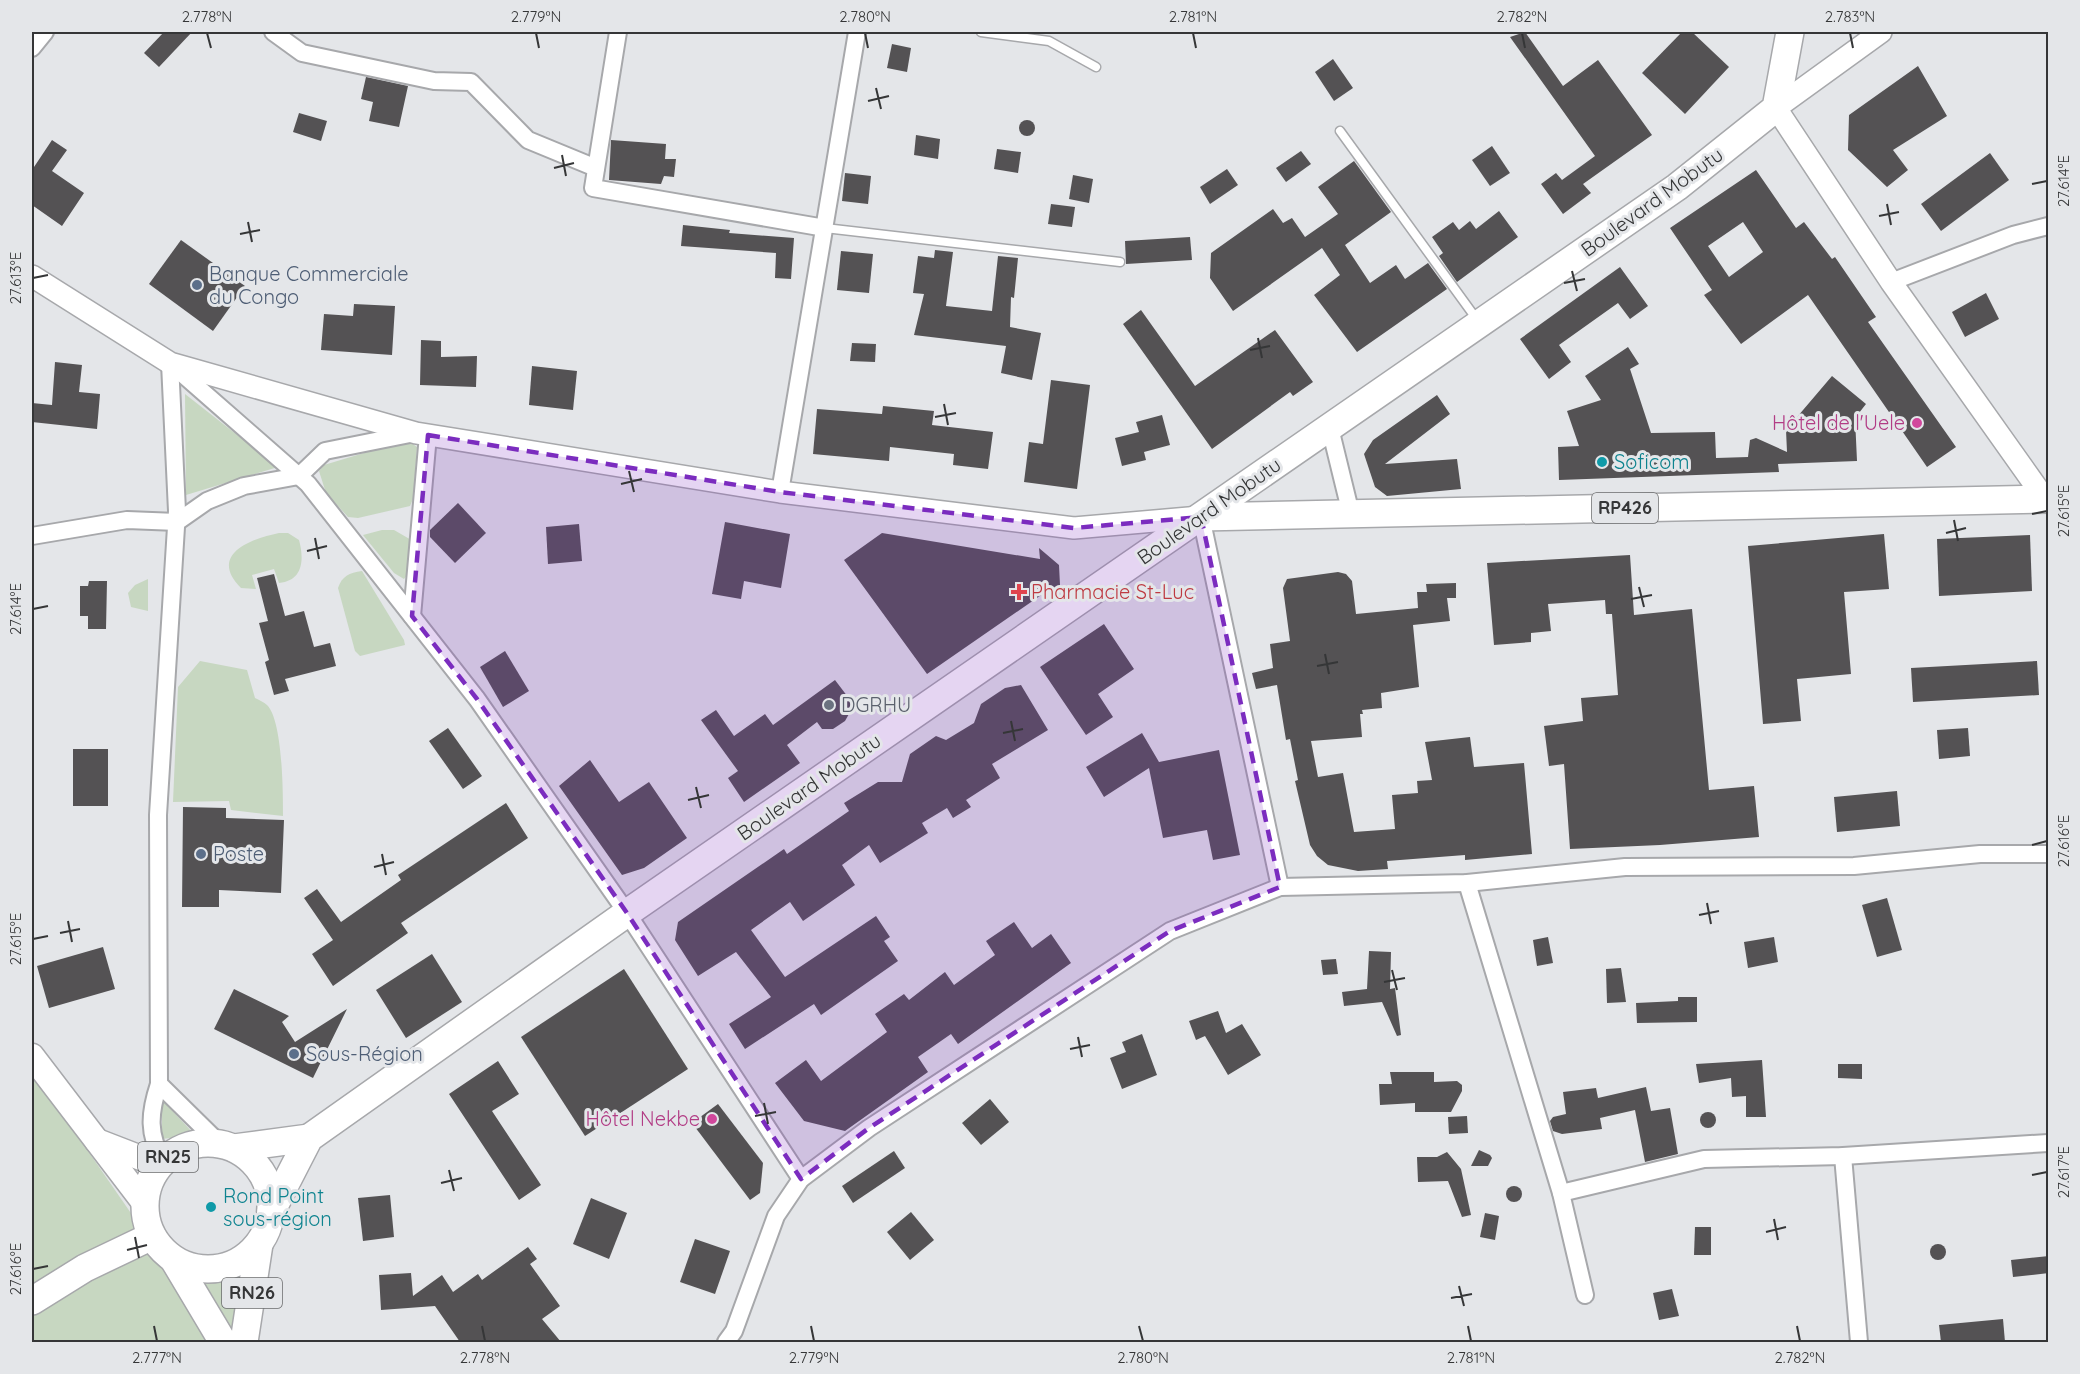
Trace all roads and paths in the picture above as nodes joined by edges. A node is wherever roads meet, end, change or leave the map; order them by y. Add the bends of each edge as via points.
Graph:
1 (45, 32) edge
2 (273, 32) edge
3 (618, 32) edge
4 (856, 32) edge
5 (981, 32) edge
6 (1790, 32) edge
7 (1881, 32) edge
8 (32, 48) edge
9 (1096, 67) dead end
10 (1776, 108) junction
11 (1340, 131) dead end
12 (596, 168) junction
13 (2049, 226) edge
14 (825, 228) junction
15 (1120, 262) dead end
16 (32, 276) edge
17 (1892, 282) junction
18 (1480, 324) junction
19 (170, 363) junction
20 (1330, 428) junction
21 (422, 434) junction
22 (299, 476) junction
23 (780, 492) junction
24 (2048, 501) edge
25 (1350, 514) junction
26 (1201, 517) junction
27 (177, 522) junction
28 (32, 536) edge
29 (412, 616) junction
30 (2049, 854) edge
31 (1467, 883) junction
32 (1280, 886) junction
33 (627, 913) junction
34 (32, 1056) edge
35 (159, 1084) junction
36 (309, 1138) junction
37 (96, 1141) junction
38 (2049, 1143) edge
39 (226, 1145) junction
40 (1843, 1156) junction
41 (161, 1163) junction
42 (801, 1179) junction
43 (1561, 1193) junction
44 (145, 1204) junction
45 (271, 1212) junction
46 (152, 1236) junction
47 (259, 1244) junction
48 (174, 1260) junction
49 (1585, 1295) dead end
50 (32, 1302) edge
51 (223, 1342) edge
52 (244, 1342) edge
53 (726, 1342) edge
54 (1859, 1342) edge

1 - 8 street
2 - 12 street via 302,53 434,81 471,82 528,140
3 - 12 street
4 - 14 street
5 - 9 lane via 1049,41
6 - 10 main road
7 - 10 street
10 - 17 street
10 - 18 main road, Boulevard Mobutu / RN25 via 1677,187
11 - 18 lane
12 - 14 street via 593,188
13 - 17 street via 2013,235
14 - 15 lane
14 - 23 street
16 - 19 street
17 - 24 street
18 - 20 main road, Boulevard Mobutu / RN25
19 - 21 street
19 - 22 street
19 - 27 street
20 - 25 street
20 - 26 main road, Boulevard Mobutu / RN25
21 - 22 street via 324,451
21 - 23 street
21 - 29 street
22 - 27 street via 244,486 207,501
22 - 29 street
23 - 26 street via 1074,528
24 - 25 main road, RP426
25 - 26 main road, RP426
26 - 32 street
26 - 33 main road, Boulevard Mobutu / RN25
27 - 28 street via 127,520
27 - 35 street via 158,815
29 - 33 street via 477,699
30 - 31 street via 1980,854 1854,867 1625,867
31 - 32 street
31 - 43 street
32 - 42 street via 1170,931 869,1128
33 - 36 main road, Boulevard Mobutu / RN25
33 - 42 street
34 - 37 main road
35 - 39 street
35 - 41 street via 151,1124
36 - 39 main road, RN25
36 - 45 main road, RN25
37 - 41 main road
37 - 44 main road
38 - 40 street
39 - 41 main road, RN25 via 202,1142 186,1146
39 - 45 main road, RN25 via 258,1167 266,1181
40 - 43 street via 1704,1159
40 - 54 street
41 - 44 main road, RN25 via 148,1184
42 - 53 street via 776,1216 734,1331
43 - 49 street
44 - 46 main road, RN25
45 - 47 main road, RN25
46 - 48 main road, RN25
46 - 50 main road via 85,1268
47 - 48 main road via 248,1255 220,1268 204,1269
47 - 52 main road, RN26
48 - 51 main road, RN26

